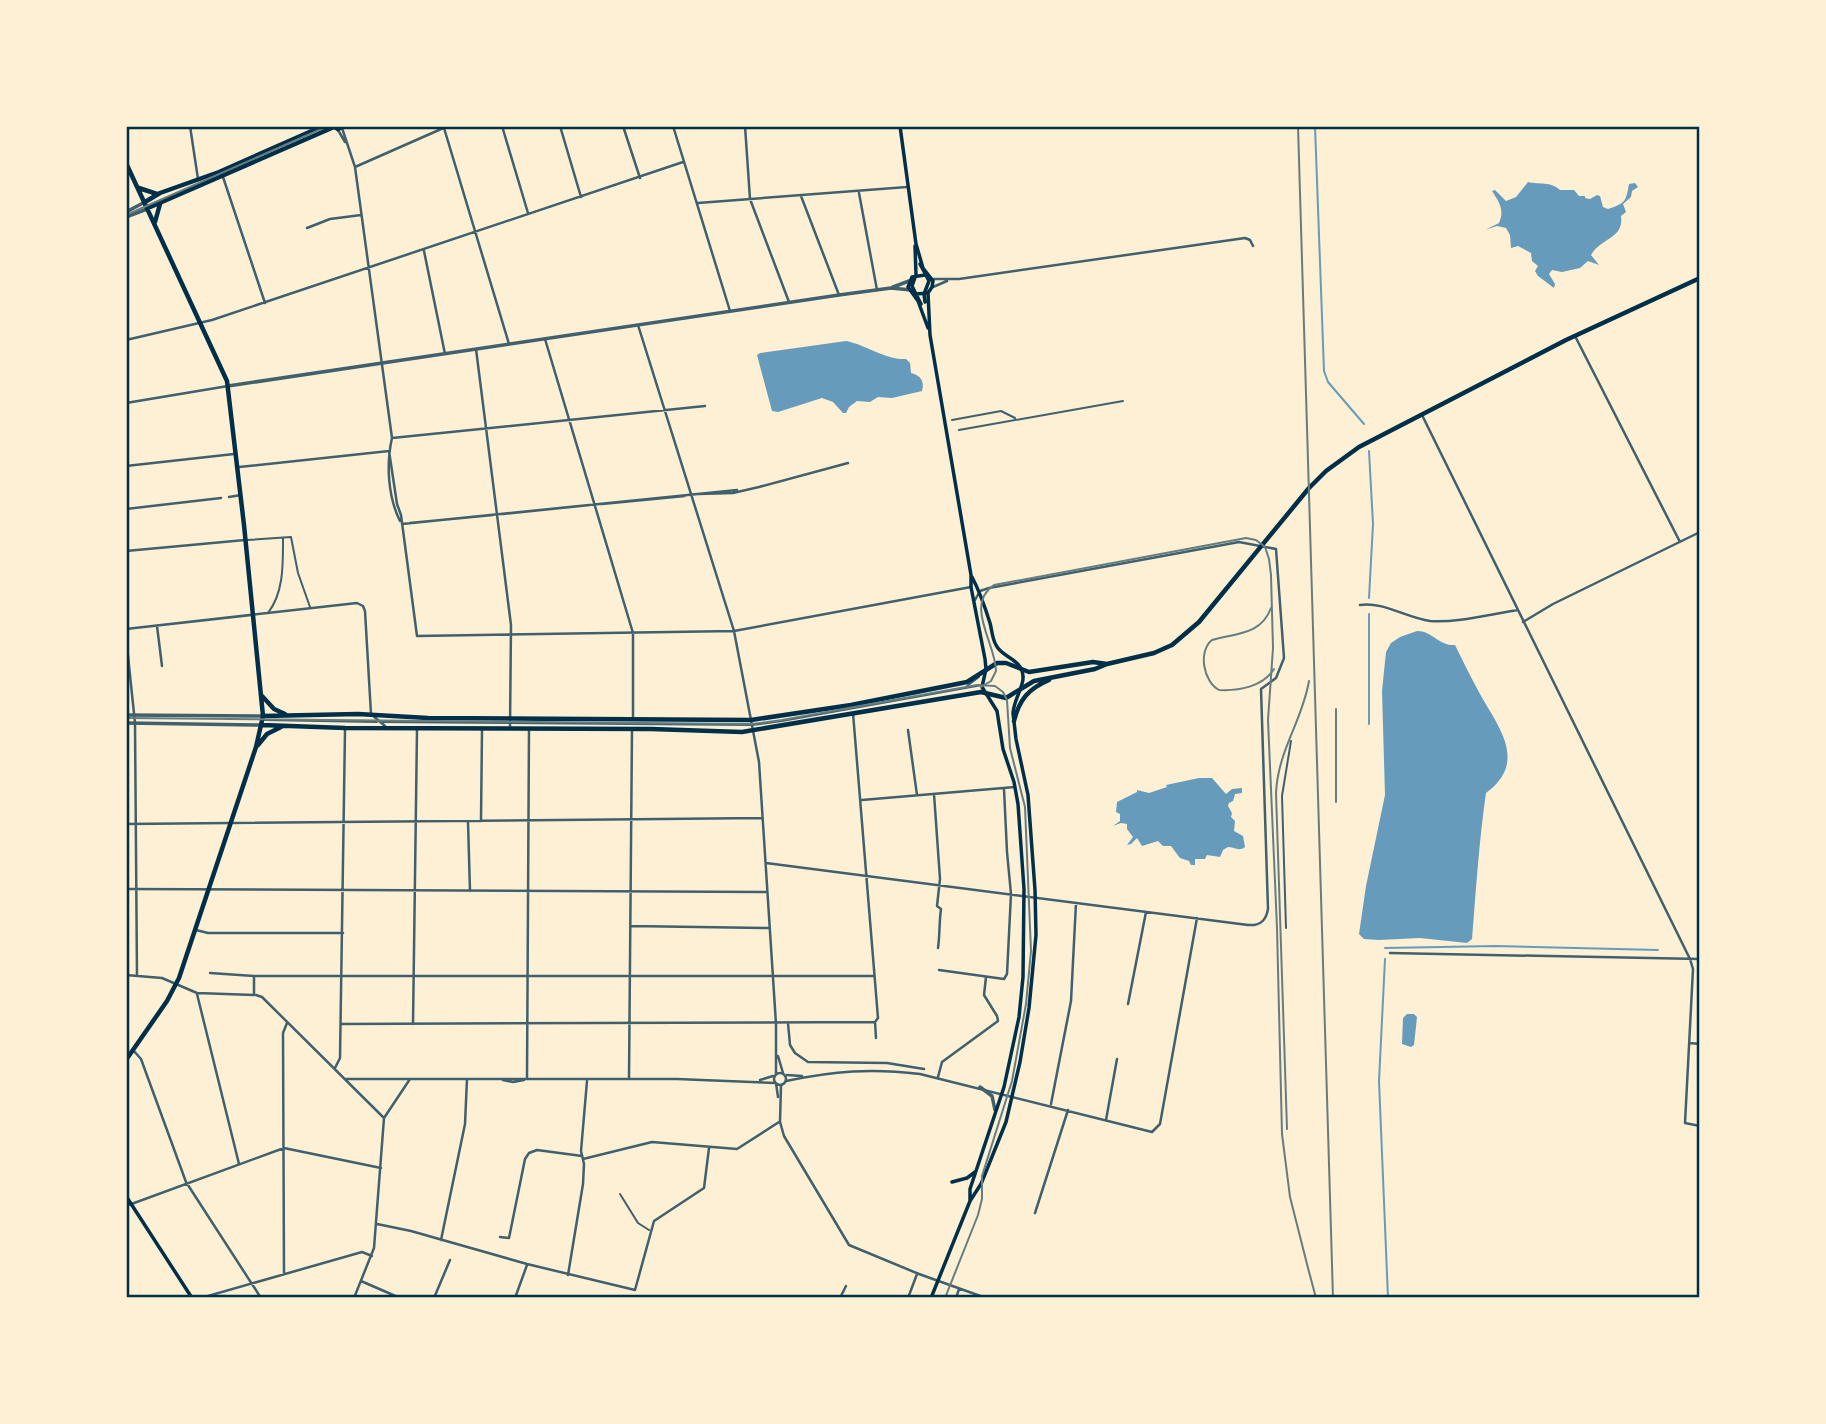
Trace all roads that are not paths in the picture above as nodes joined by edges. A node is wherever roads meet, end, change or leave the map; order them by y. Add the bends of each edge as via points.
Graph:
1 (190, 126) edge
2 (323, 126) edge
3 (502, 126) edge
4 (560, 126) edge
5 (623, 126) edge
6 (673, 126) edge
7 (745, 126) edge
8 (900, 126) edge
9 (338, 127) edge
10 (446, 127) edge
11 (683, 162) junction
12 (126, 163) edge
13 (355, 167) junction
14 (221, 174) junction
15 (640, 178) junction
16 (198, 179) junction
17 (138, 187) junction
18 (908, 187) junction
19 (859, 192) junction
20 (160, 193) junction
21 (801, 196) junction
22 (581, 197) junction
23 (750, 199) junction
24 (163, 201) junction
25 (145, 202) junction
26 (698, 204) junction
27 (148, 208) junction
28 (126, 215) edge
29 (361, 215) junction
30 (528, 215) junction
31 (155, 222) junction
32 (307, 229) dead end
33 (475, 232) junction
34 (916, 244) junction
35 (1253, 246) dead end
36 (424, 249) junction
37 (920, 258) junction
38 (368, 268) junction
39 (915, 275) junction
40 (928, 277) junction
41 (1700, 278) edge
42 (950, 280) junction
43 (909, 281) junction
44 (932, 287) junction
45 (891, 288) junction
46 (877, 290) junction
47 (912, 291) junction
48 (926, 293) junction
49 (839, 295) junction
50 (789, 302) junction
51 (265, 303) junction
52 (921, 310) junction
53 (730, 311) junction
54 (202, 323) junction
55 (638, 325) junction
56 (930, 335) junction
57 (1575, 336) junction
58 (545, 339) junction
59 (126, 340) edge
60 (509, 344) junction
61 (476, 349) junction
62 (445, 354) junction
63 (381, 364) junction
64 (228, 386) junction
65 (1123, 401) dead end
66 (126, 403) edge
67 (705, 406) dead end
68 (665, 411) junction
69 (1421, 414) junction
70 (1016, 419) junction
71 (570, 420) junction
72 (952, 420) dead end
73 (487, 429) junction
74 (959, 430) dead end
75 (392, 438) junction
76 (389, 451) junction
77 (236, 454) junction
78 (848, 463) dead end
79 (126, 466) edge
80 (238, 467) junction
81 (241, 495) junction
82 (691, 495) junction
83 (229, 497) dead end
84 (221, 498) dead end
85 (595, 505) junction
86 (126, 509) edge
87 (495, 515) junction
88 (402, 524) junction
89 (1700, 532) edge
90 (283, 537) junction
91 (246, 540) junction
92 (1679, 542) junction
93 (126, 551) edge
94 (971, 576) junction
95 (971, 587) junction
96 (980, 591) junction
97 (974, 603) junction
98 (1362, 605) dead end
99 (310, 608) junction
100 (1518, 610) junction
101 (268, 613) junction
102 (253, 615) junction
103 (1523, 622) junction
104 (157, 625) junction
105 (126, 629) edge
106 (734, 631) junction
107 (633, 633) junction
108 (511, 634) junction
109 (126, 637) edge
110 (1107, 664) junction
111 (162, 666) dead end
112 (984, 671) junction
113 (1022, 671) junction
114 (1059, 676) junction
115 (983, 688) junction
116 (962, 689) junction
117 (1018, 691) junction
118 (261, 695) junction
119 (853, 713) junction
120 (372, 714) junction
121 (126, 715) edge
122 (288, 715) junction
123 (395, 715) junction
124 (135, 716) junction
125 (806, 717) junction
126 (828, 718) junction
127 (263, 720) junction
128 (633, 720) junction
129 (377, 722) junction
130 (405, 722) junction
131 (1014, 722) junction
132 (126, 723) edge
133 (135, 723) junction
134 (510, 723) junction
135 (752, 725) junction
136 (385, 726) junction
137 (282, 727) junction
138 (417, 727) junction
139 (345, 728) junction
140 (482, 728) junction
141 (529, 728) junction
142 (632, 729) junction
143 (908, 730) dead end
144 (1291, 741) dead end
145 (256, 747) junction
146 (1016, 787) junction
147 (1004, 789) junction
148 (934, 794) junction
149 (917, 795) junction
150 (862, 800) junction
151 (762, 818) junction
152 (632, 819) junction
153 (528, 820) junction
154 (481, 821) junction
155 (416, 822) junction
156 (468, 822) junction
157 (344, 823) junction
158 (126, 824) edge
159 (134, 824) junction
160 (231, 824) junction
161 (766, 863) junction
162 (867, 876) junction
163 (940, 884) junction
164 (126, 889) edge
165 (136, 889) junction
166 (209, 889) junction
167 (343, 890) junction
168 (416, 891) junction
169 (470, 891) junction
170 (527, 891) junction
171 (631, 891) junction
172 (768, 892) junction
173 (1011, 894) junction
174 (1024, 897) junction
175 (1035, 898) junction
176 (1076, 903) junction
177 (1146, 912) junction
178 (1197, 918) junction
179 (631, 926) junction
180 (770, 928) junction
181 (1286, 928) dead end
182 (196, 930) junction
183 (342, 933) junction
184 (938, 948) dead end
185 (1390, 953) dead end
186 (1690, 959) junction
187 (1700, 959) edge
188 (939, 970) dead end
189 (210, 973) dead end
190 (126, 975) edge
191 (137, 976) junction
192 (254, 976) junction
193 (342, 976) junction
194 (414, 976) junction
195 (527, 976) junction
196 (631, 976) junction
197 (773, 976) junction
198 (874, 976) junction
199 (986, 977) junction
200 (176, 985) junction
201 (197, 993) junction
202 (254, 995) junction
203 (1128, 1004) dead end
204 (875, 1022) junction
205 (287, 1023) junction
206 (788, 1023) junction
207 (341, 1024) junction
208 (413, 1024) junction
209 (630, 1024) junction
210 (776, 1024) junction
211 (527, 1025) junction
212 (876, 1038) dead end
213 (1689, 1043) junction
214 (1700, 1044) edge
215 (130, 1051) edge
216 (777, 1053) junction
217 (1117, 1059) dead end
218 (126, 1060) edge
219 (335, 1068) junction
220 (924, 1069) dead end
221 (784, 1074) junction
222 (775, 1075) junction
223 (805, 1076) junction
224 (938, 1077) junction
225 (412, 1078) junction
226 (346, 1079) junction
227 (467, 1079) junction
228 (527, 1079) junction
229 (629, 1079) junction
230 (587, 1080) junction
231 (756, 1081) junction
232 (786, 1081) junction
233 (776, 1083) junction
234 (781, 1085) junction
235 (980, 1087) junction
236 (1002, 1093) junction
237 (1013, 1096) junction
238 (780, 1104) junction
239 (1050, 1105) junction
240 (1068, 1110) junction
241 (996, 1114) junction
242 (384, 1118) junction
243 (1106, 1120) junction
244 (780, 1122) junction
245 (1700, 1126) edge
246 (284, 1148) junction
247 (709, 1148) junction
248 (582, 1158) junction
249 (239, 1164) junction
250 (381, 1168) junction
251 (976, 1171) junction
252 (952, 1181) dead end
253 (186, 1182) junction
254 (980, 1186) junction
255 (970, 1189) junction
256 (620, 1194) dead end
257 (126, 1196) edge
258 (970, 1201) junction
259 (128, 1204) edge
260 (1035, 1213) dead end
261 (377, 1224) junction
262 (650, 1231) junction
263 (500, 1237) dead end
264 (441, 1240) junction
265 (372, 1255) junction
266 (450, 1260) dead end
267 (527, 1264) junction
268 (284, 1274) junction
269 (917, 1274) junction
270 (568, 1275) junction
271 (361, 1281) junction
272 (938, 1282) junction
273 (1700, 1282) edge
274 (252, 1283) junction
275 (845, 1286) dead end
276 (959, 1289) junction
277 (192, 1298) edge
278 (201, 1298) edge
279 (261, 1298) edge
280 (354, 1298) edge
281 (400, 1298) edge
282 (434, 1298) edge
283 (515, 1298) edge
284 (840, 1298) edge
285 (908, 1298) edge
286 (931, 1298) edge
287 (956, 1298) edge
288 (986, 1298) edge
289 (1699, 1298) edge

1 - 16 street
2 - 14 main road
3 - 30 street
4 - 22 street
5 - 15 street
6 - 11 street
7 - 23 street
8 - 18 main road
9 - 13 street
9 - 14 main road
10 - 13 street
10 - 33 street
11 - 15 street
11 - 26 street
12 - 17 main road
13 - 29 street
14 - 16 main road
14 - 24 main road
14 - 51 street
15 - 22 street
16 - 20 main road
17 - 20 main road
17 - 25 main road
18 - 19 street
18 - 34 main road
19 - 21 street
19 - 46 street
20 - 25 main road
21 - 23 street
21 - 49 street
22 - 30 street
23 - 26 street
23 - 50 street
24 - 27 main road
24 - 31 main road
25 - 27 main road
25 - 28 street
26 - 53 street
27 - 28 street
27 - 31 main road
29 - 32 street via 330,219
29 - 38 street
30 - 33 street
31 - 54 main road
33 - 36 street
33 - 60 street
34 - 37 main road
34 - 39 main road
35 - 42 street via 1245,238
36 - 38 street
36 - 62 street
37 - 40 main road
37 - 40 main road
38 - 51 street
38 - 63 street
39 - 40 main road
39 - 43 main road
39 - 47 main road
40 - 42 street
40 - 44 main road
40 - 48 main road
41 - 57 main road
42 - 44 street
43 - 45 street
43 - 47 main road
44 - 48 main road
45 - 46 street
45 - 47 street
46 - 49 street
47 - 48 main road
47 - 52 main road
47 - 52 main road
48 - 56 main road
49 - 50 street
50 - 53 street
51 - 54 street
52 - 56 main road
53 - 55 street
54 - 59 street
54 - 64 main road
55 - 58 street
55 - 68 street
56 - 94 main road
57 - 69 main road
57 - 92 street
58 - 60 street
58 - 71 street
60 - 61 street
61 - 62 street
61 - 73 street
62 - 63 street
63 - 64 street
63 - 75 street
64 - 66 street
64 - 77 main road
65 - 70 lane
67 - 68 street
68 - 71 street
68 - 82 street
69 - 100 street
69 - 110 main road via 1359,447 1309,488 1184,637 1166,648
70 - 72 lane via 1001,411
70 - 74 lane
71 - 73 street
71 - 85 street
73 - 75 street
73 - 87 street
75 - 76 street
76 - 80 street
76 - 88 street
77 - 79 street
77 - 80 main road
78 - 82 street via 759,487
80 - 81 main road
81 - 83 street
81 - 91 main road
82 - 85 street
82 - 106 street
84 - 86 street
85 - 87 street
85 - 107 street
87 - 88 street
87 - 108 street
88 - 108 street via 417,636
89 - 92 street
90 - 91 lane
90 - 99 lane via 291,537
90 - 101 lane via 277,599
91 - 93 street
91 - 102 main road
92 - 103 street
94 - 95 main road
94 - 96 main road
95 - 97 main road
95 - 106 street
96 - 97 street
96 - 113 main road via 996,645
96 - 178 street via 1241,542 1277,550 1284,659 1276,678 1261,689 1268,909 1256,926
97 - 112 main road
98 - 100 street via 1440,621
99 - 101 street
99 - 120 street via 363,606
100 - 103 street
101 - 102 street
102 - 104 street
102 - 118 main road
103 - 186 street
104 - 105 street
104 - 111 street
106 - 107 street
106 - 135 street
107 - 108 street
107 - 128 street
108 - 134 street
109 - 124 street
110 - 113 main road
110 - 114 main road
112 - 113 main road via 1000,662
112 - 115 main road
112 - 116 lane
112 - 135 main road via 967,682
113 - 117 main road
114 - 117 main road via 1031,682
114 - 131 main road via 1024,695
115 - 116 lane
115 - 117 main road via 1004,698
115 - 119 main road
115 - 146 main road via 998,711 1003,749
116 - 125 lane
117 - 131 main road
118 - 122 main road via 274,709
118 - 127 main road
119 - 126 main road
119 - 150 street
120 - 122 main road
120 - 123 main road
120 - 129 street
121 - 124 street
122 - 127 main road
123 - 130 lane
123 - 134 main road
124 - 127 street
124 - 133 street
125 - 126 lane
125 - 135 lane
126 - 135 main road
127 - 129 lane
127 - 133 street
127 - 137 main road
127 - 145 main road
128 - 134 main road
128 - 135 main road
129 - 130 lane
129 - 136 street
130 - 134 lane
131 - 175 main road via 1028,795
132 - 133 street
133 - 159 street
134 - 135 lane
134 - 140 main road
134 - 141 main road
135 - 142 main road
135 - 151 street
136 - 138 main road
136 - 139 main road
137 - 139 main road
137 - 145 main road via 267,734
138 - 140 main road
138 - 155 street
139 - 157 street
140 - 154 street
141 - 142 main road
141 - 153 street
142 - 152 street
143 - 149 street
144 - 181 lane via 1282,796
145 - 160 main road
146 - 147 street
146 - 174 main road
147 - 148 street
147 - 173 street
148 - 149 street
148 - 163 street
149 - 150 street
150 - 162 street
151 - 152 street
151 - 161 street
152 - 153 street
152 - 171 street
153 - 154 street
153 - 170 street
154 - 156 street
155 - 156 street
155 - 157 street
155 - 168 street
156 - 169 street
157 - 160 street
157 - 167 street
158 - 159 street
159 - 160 street
159 - 165 street
160 - 166 main road
161 - 162 street
161 - 172 street
162 - 163 street
162 - 198 street
163 - 173 street
163 - 184 street
164 - 165 street
165 - 166 street
165 - 191 street
166 - 167 street
166 - 182 main road
167 - 168 street
167 - 183 street
168 - 169 street
168 - 194 street
169 - 170 street
170 - 171 street
170 - 195 street
171 - 172 street
171 - 179 street
172 - 180 street
173 - 174 street
173 - 199 street via 1007,974 1004,979
174 - 175 street
174 - 236 main road via 1021,999
175 - 176 street
175 - 237 main road via 1029,1008
176 - 177 street
176 - 239 street via 1071,1001
177 - 178 street
177 - 203 street
178 - 243 street via 1160,1124 1152,1132
179 - 180 street
179 - 196 street
180 - 197 street
182 - 183 street
182 - 200 main road
183 - 193 street
185 - 186 street
186 - 187 street
186 - 213 street
188 - 199 street
189 - 192 street
190 - 191 street
191 - 200 street via 162,978
192 - 193 street
192 - 202 street
193 - 194 street
193 - 207 street
194 - 195 street
194 - 208 street
195 - 196 street
195 - 211 street
196 - 197 street
196 - 209 street
197 - 198 street
197 - 210 street
198 - 204 street
199 - 224 street via 984,995 998,1021 942,1062
200 - 201 street
200 - 215 main road
201 - 202 street
201 - 249 street
202 - 205 street
204 - 206 street
204 - 212 street
205 - 219 street
205 - 246 street via 283,1033
206 - 210 street
206 - 220 street via 790,1045 808,1062 887,1063
207 - 208 street
207 - 219 street via 340,1058
208 - 211 street
209 - 210 street
209 - 211 street
209 - 229 street
210 - 216 street
211 - 228 street
213 - 214 street
213 - 245 street via 1685,1123
215 - 218 main road
215 - 253 street via 141,1059
216 - 221 street
216 - 222 street
217 - 243 street
219 - 226 street
221 - 222 street
221 - 223 street
221 - 232 street
222 - 231 street
222 - 233 street
223 - 224 street via 865,1070
223 - 232 street
224 - 235 street
225 - 226 street
225 - 227 street
225 - 242 street
226 - 242 street
227 - 228 street
227 - 264 street via 465,1124
228 - 230 street
229 - 230 street
229 - 231 street
230 - 248 street
231 - 233 street
232 - 234 street
233 - 234 street
233 - 238 street
234 - 238 street
235 - 236 street
235 - 241 street via 992,1096
236 - 237 street
236 - 241 main road
237 - 239 street
237 - 254 main road
238 - 244 street
239 - 240 street
240 - 243 street
240 - 260 street
241 - 251 main road
242 - 250 street
244 - 247 street via 737,1149
244 - 269 street via 849,1245
246 - 249 street
246 - 250 street
246 - 268 street
247 - 248 street via 652,1142
247 - 262 street via 704,1188 659,1216
248 - 263 street via 537,1150 529,1153 509,1238
248 - 270 street via 583,1184
249 - 253 street
250 - 261 street
251 - 252 main road
251 - 255 main road
253 - 259 street
253 - 274 street
254 - 255 main road
254 - 258 main road
255 - 258 main road
256 - 262 lane via 638,1223
257 - 259 main road
258 - 272 main road
259 - 277 main road
261 - 264 street
261 - 265 street
262 - 270 street via 635,1290
264 - 267 street
265 - 268 street via 362,1252
265 - 271 street
266 - 282 street
267 - 270 street
267 - 283 street
268 - 274 street
269 - 272 street
269 - 285 street
271 - 280 street
271 - 281 street
272 - 276 street
272 - 286 main road
273 - 289 street
274 - 278 street
274 - 279 street
275 - 284 street
276 - 287 street
276 - 288 street

